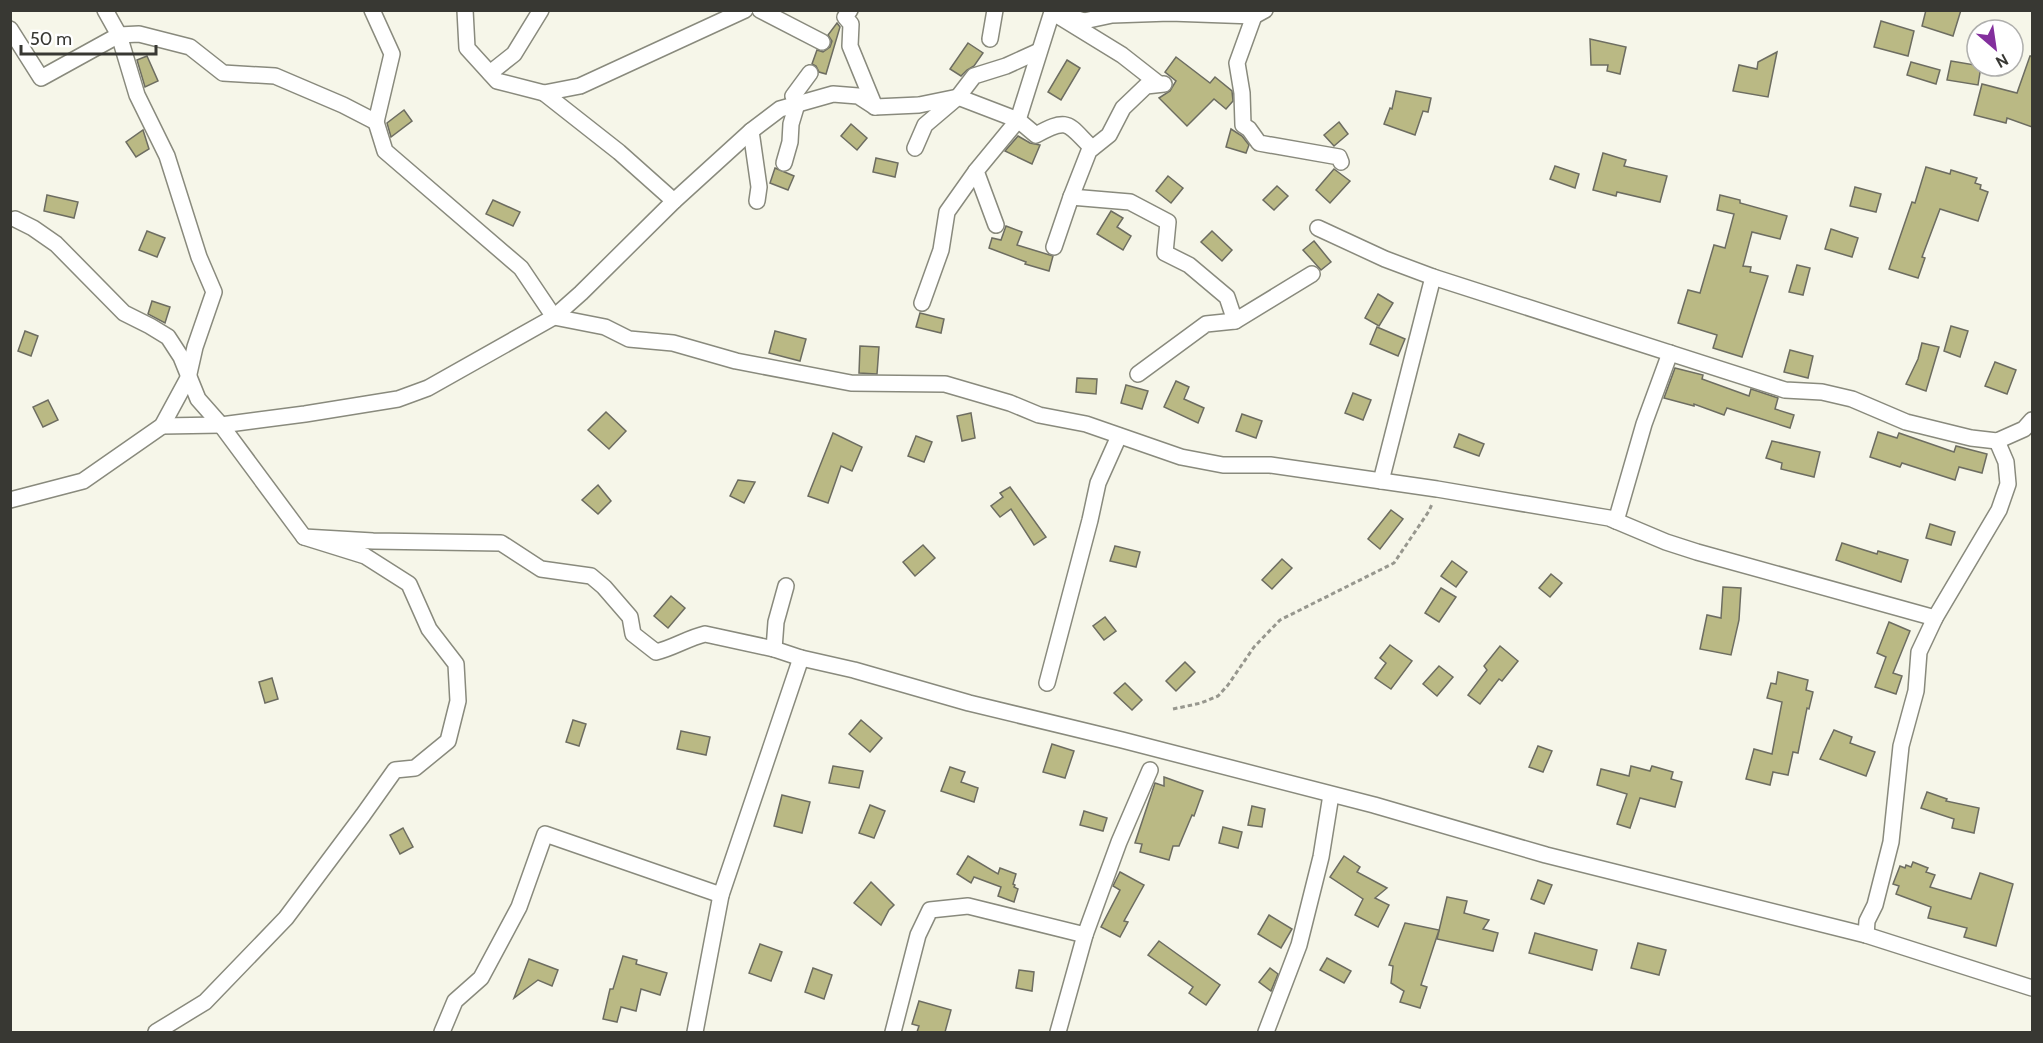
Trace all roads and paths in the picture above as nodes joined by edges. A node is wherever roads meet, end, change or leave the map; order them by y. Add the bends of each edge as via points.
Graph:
1 (105, 10) edge
2 (372, 10) edge
3 (465, 10) edge
4 (541, 10) edge
5 (745, 10) edge
6 (760, 10) edge
7 (850, 10) edge
8 (995, 10) edge
9 (1050, 11) edge
10 (1260, 13) edge
11 (10, 29) edge
12 (118, 35) junction
13 (990, 39) dead end
14 (822, 42) dead end
15 (1040, 51) junction
16 (490, 73) junction
17 (810, 73) dead end
18 (544, 93) junction
19 (958, 97) junction
20 (797, 104) junction
21 (875, 106) junction
22 (1018, 120) junction
23 (376, 122) junction
24 (751, 131) junction
25 (915, 148) dead end
26 (1092, 148) junction
27 (1341, 162) dead end
28 (784, 163) dead end
29 (976, 171) junction
30 (1071, 197) junction
31 (674, 201) junction
32 (757, 201) dead end
33 (15, 219) dead end
34 (996, 225) dead end
35 (1318, 228) dead end
36 (1054, 247) dead end
37 (1312, 274) dead end
38 (1433, 277) junction
39 (922, 303) dead end
40 (554, 317) junction
41 (1234, 321) junction
42 (1670, 353) junction
43 (1138, 374) dead end
44 (188, 378) junction
45 (2032, 420) edge
46 (221, 425) junction
47 (162, 426) junction
48 (1119, 436) junction
49 (1997, 441) junction
50 (1381, 481) junction
51 (1437, 489) junction
52 (10, 500) edge
53 (1616, 521) junction
54 (304, 537) junction
55 (786, 586) dead end
56 (1935, 618) junction
57 (774, 649) junction
58 (801, 658) junction
59 (1047, 683) dead end
60 (1173, 709) dead end
61 (1150, 770) dead end
62 (1331, 795) junction
63 (721, 895) junction
64 (1085, 935) junction
65 (1866, 935) junction
66 (2032, 988) edge
67 (156, 1032) edge
68 (442, 1032) edge
69 (694, 1032) edge
70 (893, 1032) edge
71 (1058, 1032) edge
72 (1266, 1032) edge

1 - 12 street
2 - 23 street via 392,54
3 - 16 street via 467,48
4 - 16 street via 514,54
5 - 18 street via 580,86
6 - 14 street
7 - 21 street via 845,17 851,24 850,46
8 - 13 street
9 - 10 street via 1084,21 1112,15
9 - 15 street
9 - 26 street via 1162,84 1146,86 1124,108 1109,135
10 - 27 street via 1237,63 1243,125 1259,143 1339,157
11 - 12 street via 41,78
12 - 23 street via 139,34 190,47 223,73 275,76
12 - 44 street via 137,95 167,156 214,292
15 - 19 street via 974,76
15 - 22 street
16 - 18 street via 497,81
17 - 20 street via 793,96
18 - 31 street
19 - 21 street via 919,105
19 - 22 street
19 - 25 street via 925,125
20 - 21 street via 832,94 858,96
20 - 24 street via 780,109
20 - 28 street
22 - 26 street via 1036,135 1055,124 1072,126
22 - 29 street
23 - 40 street via 384,151 521,268
24 - 31 street
24 - 32 street via 759,187
26 - 30 street
29 - 34 street
29 - 39 street via 947,212 941,250
30 - 36 street
30 - 41 street via 1130,202 1168,222 1165,253 1189,265 1227,297
31 - 40 street
33 - 44 street via 56,244 124,313 168,337
35 - 38 street
37 - 41 street
38 - 42 street
38 - 50 street
40 - 46 street via 411,396
40 - 48 street via 604,327 629,339 673,343 736,361 851,383 945,384
41 - 43 street via 1206,324
42 - 49 street via 1785,390 1852,399 1906,422
42 - 53 street via 1644,424
44 - 46 street via 198,399
44 - 47 street
45 - 49 street via 2024,429
46 - 47 street
46 - 54 street
47 - 52 street via 83,481
48 - 50 street via 1181,457 1224,465 1270,465
48 - 59 street via 1098,483
49 - 56 street via 2006,462 2008,484 1999,510
50 - 51 street
51 - 53 street
51 - 60 path via 1429,511 1394,563 1280,620 1254,647 1218,696
53 - 56 street via 1697,552
54 - 57 street via 501,543 541,569 591,576 630,617 633,634 656,652 705,634
54 - 67 street via 365,556 409,584 429,629 456,664 458,701 448,741 415,768 395,770 286,918 205,1002
55 - 57 street
56 - 65 street via 1919,652 1916,691 1901,746 1891,842
57 - 58 street
58 - 62 street
58 - 63 street
61 - 64 street
62 - 65 street via 1546,855
62 - 72 street via 1321,857 1299,945
63 - 68 street via 545,834 519,907 481,978 454,1000
63 - 69 street
64 - 70 street via 968,906 930,910 918,935
64 - 71 street
65 - 66 street

